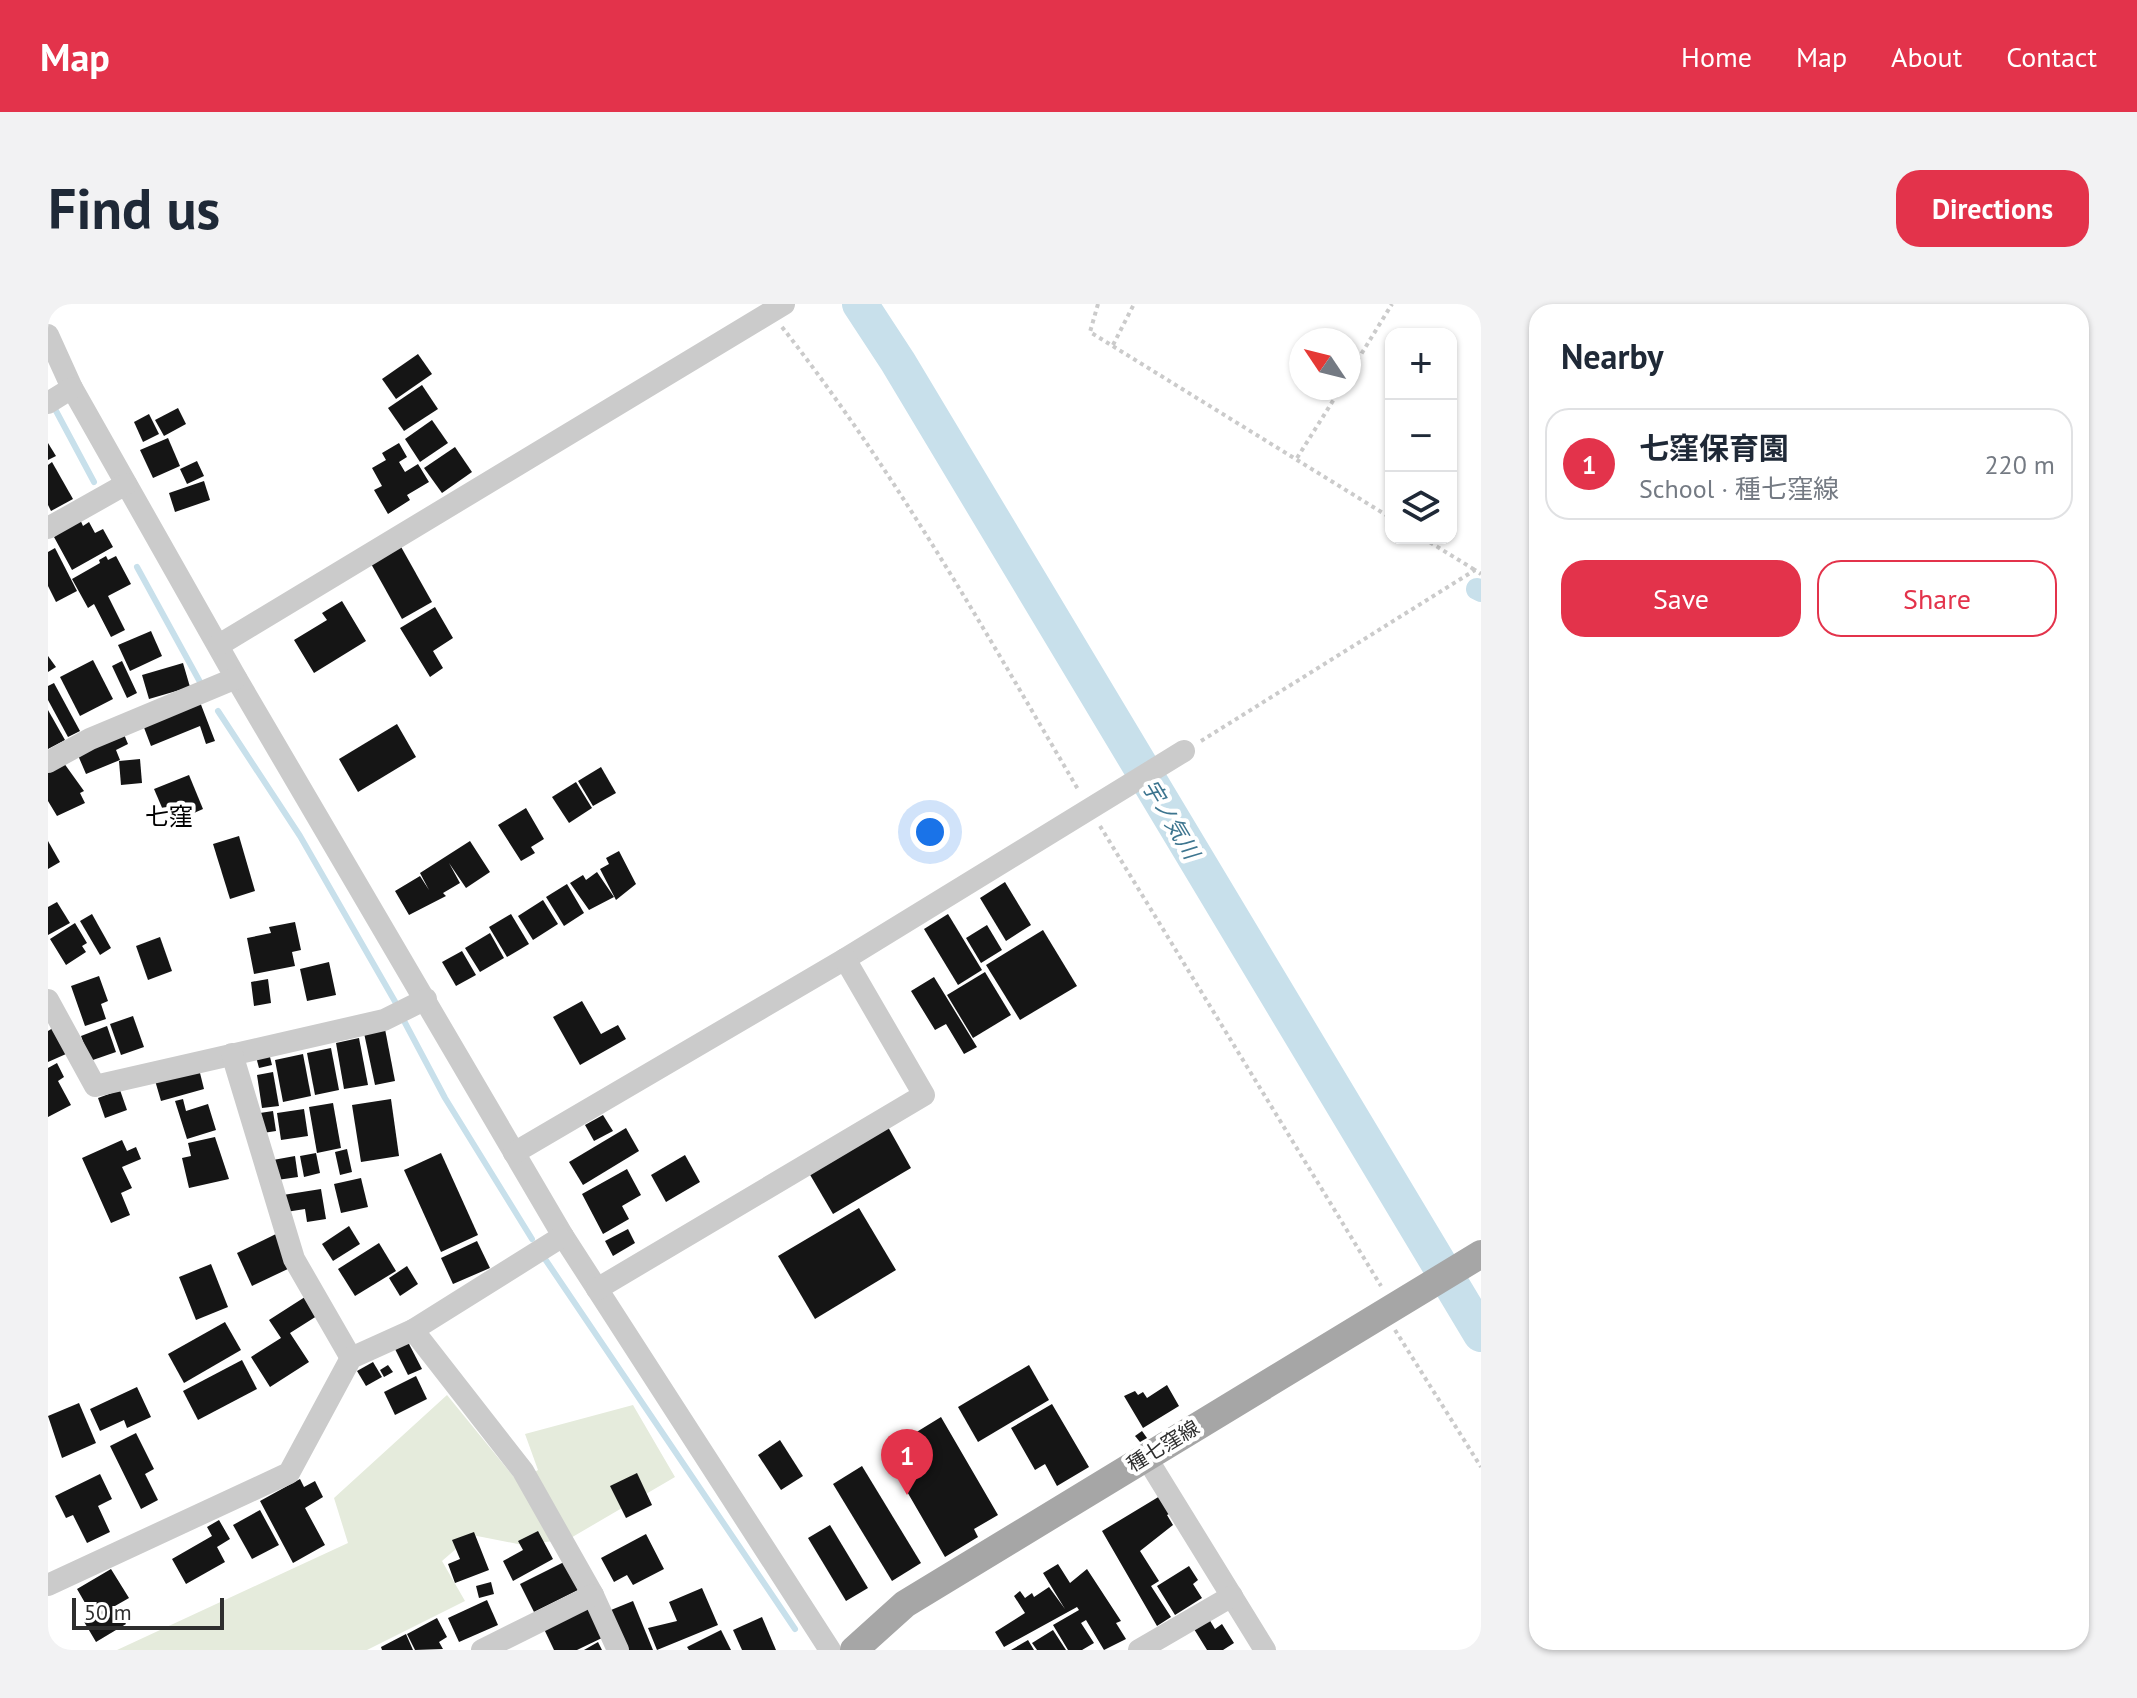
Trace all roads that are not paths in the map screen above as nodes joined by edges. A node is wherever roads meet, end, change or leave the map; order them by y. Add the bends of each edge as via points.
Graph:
1 (774, 307) edge
2 (48, 335) edge
3 (72, 388) junction
4 (48, 403) edge
5 (126, 484) junction
6 (48, 528) edge
7 (219, 645) junction
8 (236, 678) junction
9 (1184, 751) road end
10 (48, 762) edge
11 (845, 959) junction
12 (426, 999) junction
13 (48, 1000) edge
14 (232, 1054) junction
15 (514, 1153) junction
16 (563, 1236) junction
17 (1481, 1254) edge
18 (597, 1289) junction
19 (413, 1330) junction
20 (351, 1358) junction
21 (1146, 1457) junction
22 (48, 1585) edge
23 (593, 1595) junction
24 (1232, 1596) junction
25 (482, 1650) edge
26 (618, 1650) edge
27 (830, 1650) edge
28 (854, 1650) edge
29 (1139, 1650) edge
30 (1265, 1650) edge

1 - 7 street
2 - 3 street
3 - 4 street
3 - 5 street
5 - 6 street
5 - 7 street
7 - 8 street
8 - 10 street
8 - 12 street
9 - 11 street
11 - 15 street
11 - 18 street via 924,1095
12 - 14 street via 384,1020
12 - 15 street
13 - 14 street via 95,1086
14 - 20 street via 294,1259
15 - 16 street
16 - 18 street
16 - 19 street
17 - 21 main road, 種七窪線
18 - 27 street
19 - 20 street
19 - 23 street via 523,1471
20 - 22 street via 289,1473
21 - 24 street
21 - 28 main road, 種七窪線 via 905,1604
23 - 25 street
23 - 26 street
24 - 29 street
24 - 30 street

